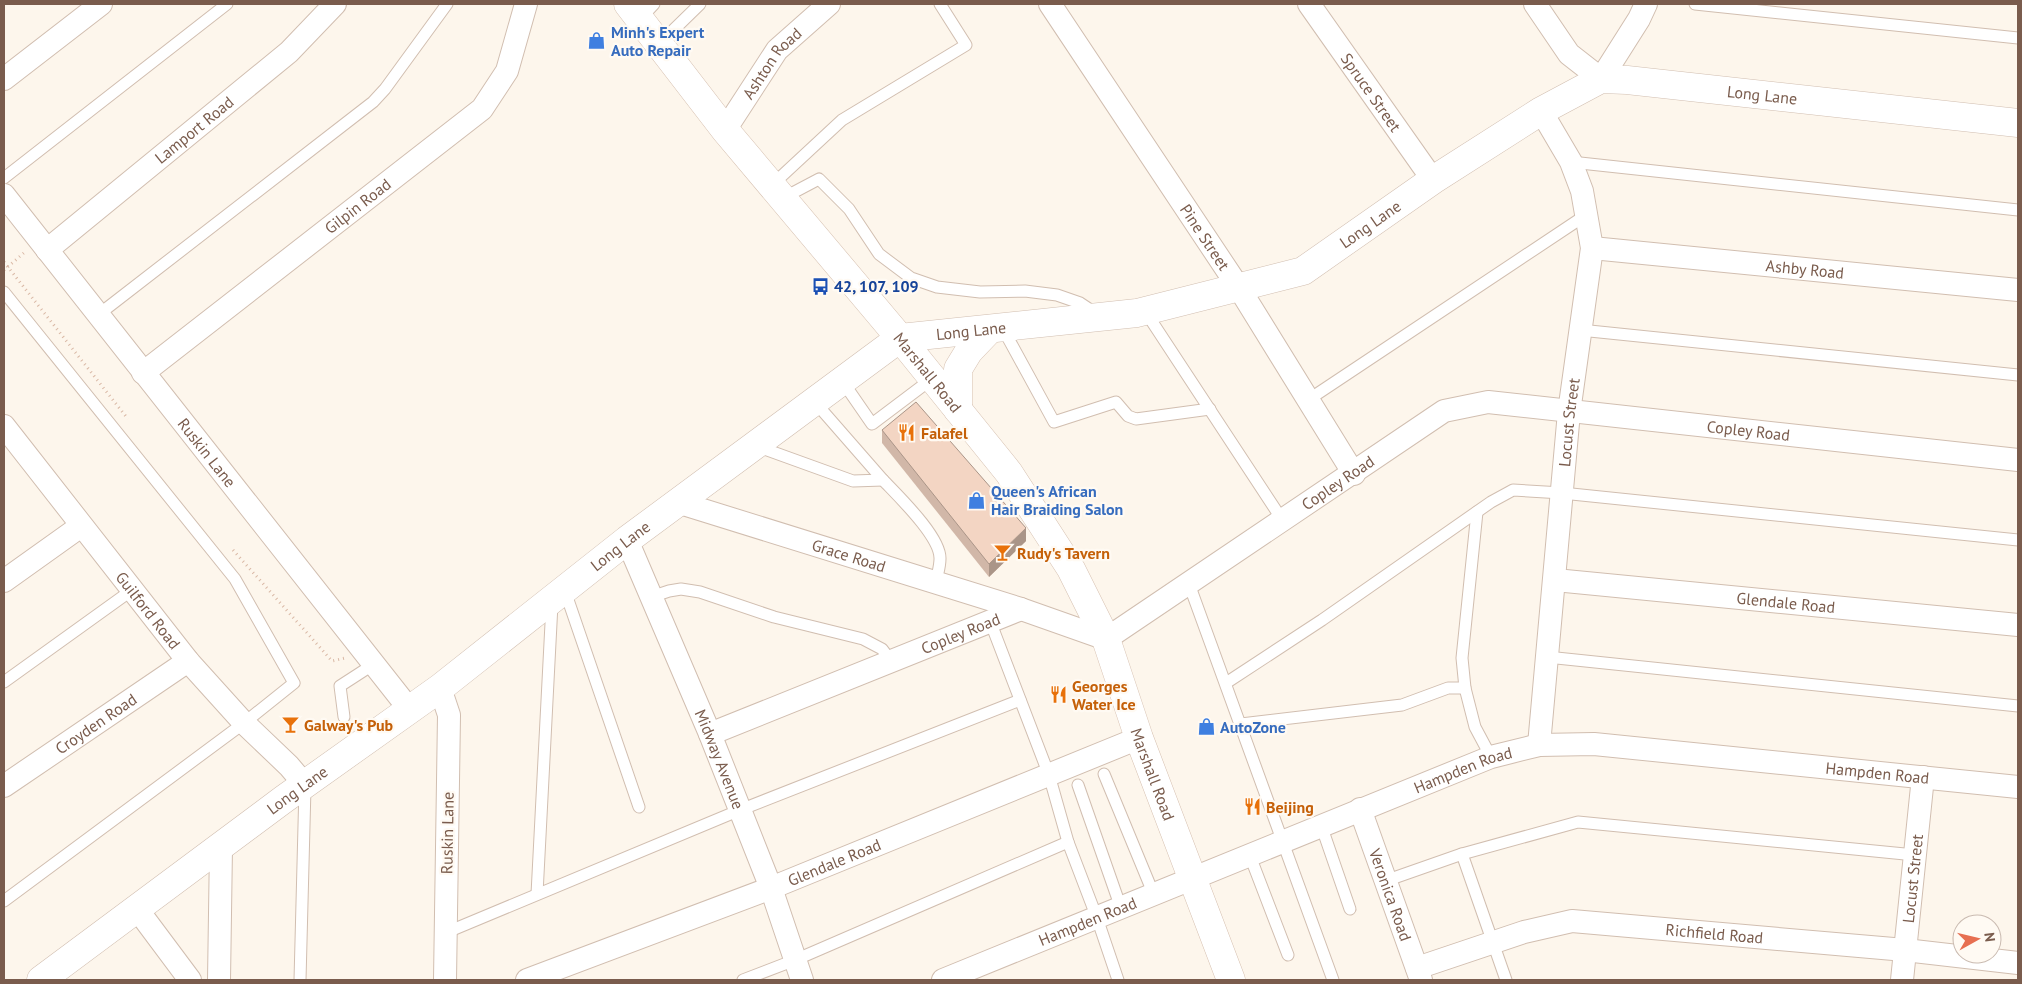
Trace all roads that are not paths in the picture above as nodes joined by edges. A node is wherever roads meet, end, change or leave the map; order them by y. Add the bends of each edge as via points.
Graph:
1 (101, 4) edge
2 (227, 4) edge
3 (335, 4) edge
4 (446, 4) edge
5 (700, 4) edge
6 (829, 4) edge
7 (940, 4) edge
8 (1050, 4) edge
9 (1309, 4) edge
10 (1535, 4) edge
11 (1646, 4) edge
12 (1695, 4) edge
13 (522, 7) edge
14 (641, 9) edge
15 (2018, 38) edge
16 (659, 44) junction
17 (4, 79) edge
18 (1601, 79) junction
19 (1541, 111) junction
20 (2018, 123) edge
21 (725, 130) junction
22 (1570, 162) junction
23 (4, 178) edge
24 (1432, 180) junction
25 (777, 192) junction
26 (4, 196) edge
27 (2018, 210) edge
28 (1586, 215) junction
29 (42, 245) junction
30 (1592, 248) junction
31 (1239, 288) junction
32 (2018, 290) edge
33 (4, 292) edge
34 (1145, 311) junction
35 (98, 315) junction
36 (1100, 317) junction
37 (996, 328) junction
38 (1580, 330) junction
39 (900, 338) junction
40 (143, 373) junction
41 (2018, 375) edge
42 (933, 378) junction
43 (843, 382) junction
44 (1308, 400) junction
45 (814, 401) junction
46 (1210, 409) junction
47 (958, 410) junction
48 (1568, 412) junction
49 (4, 426) edge
50 (754, 445) junction
51 (2018, 460) edge
52 (1354, 474) junction
53 (883, 480) junction
54 (1562, 493) junction
55 (677, 502) junction
56 (1477, 512) junction
57 (1283, 521) junction
58 (81, 526) junction
59 (627, 540) junction
60 (2018, 540) edge
61 (1555, 580) junction
62 (4, 581) edge
63 (936, 583) junction
64 (1189, 584) junction
65 (132, 590) junction
66 (558, 596) junction
67 (651, 597) junction
68 (1021, 609) junction
69 (990, 621) junction
70 (2018, 625) edge
71 (1106, 639) junction
72 (1547, 657) junction
73 (188, 661) junction
74 (891, 661) junction
75 (374, 664) junction
76 (4, 682) edge
77 (1226, 683) junction
78 (440, 688) junction
79 (1465, 688) junction
80 (1020, 700) junction
81 (2018, 706) edge
82 (410, 710) junction
83 (344, 717) dead end
84 (244, 723) junction
85 (1241, 724) junction
86 (710, 734) junction
87 (1139, 738) junction
88 (1538, 744) junction
89 (1491, 757) junction
90 (1104, 774) dead end
91 (1049, 775) junction
92 (1923, 777) junction
93 (305, 785) junction
94 (1078, 785) dead end
95 (4, 786) edge
96 (2018, 788) edge
97 (639, 807) dead end
98 (1360, 809) junction
99 (740, 810) junction
100 (1321, 825) junction
101 (1068, 842) junction
102 (1284, 842) junction
103 (221, 846) junction
104 (1462, 854) junction
105 (1915, 855) junction
106 (1250, 856) junction
107 (1193, 879) junction
108 (1386, 881) junction
109 (771, 888) junction
110 (537, 894) junction
111 (1154, 895) junction
112 (4, 901) edge
113 (1121, 908) junction
114 (137, 909) junction
115 (1350, 909) dead end
116 (1097, 918) junction
117 (445, 933) junction
118 (1493, 942) junction
119 (1905, 950) junction
120 (1288, 955) dead end
121 (2018, 964) edge
122 (799, 970) edge
123 (1419, 974) edge
124 (42, 980) edge
125 (190, 980) edge
126 (219, 980) edge
127 (300, 980) edge
128 (445, 980) edge
129 (527, 980) edge
130 (743, 980) edge
131 (943, 980) edge
132 (1118, 980) edge
133 (1231, 980) edge
134 (1333, 980) edge
135 (1506, 980) edge
136 (1902, 980) edge

1 - 17 street
2 - 23 lane
3 - 29 street, Lamport Road via 289,52
4 - 35 lane via 373,102
5 - 16 lane
6 - 21 street, Ashton Road via 777,50
7 - 25 lane via 966,45 842,120
8 - 31 street, Pine Street
9 - 24 street, Spruce Street
10 - 18 street via 1569,54
11 - 18 street
12 - 15 lane
13 - 40 street, Gilpin Road via 507,71 482,109
14 - 16 street, Marshall Road
16 - 21 street, Marshall Road
18 - 19 street, Long Lane
18 - 20 street, Long Lane
19 - 22 street, Locust Street
19 - 24 street, Long Lane
21 - 25 street, Marshall Road
22 - 27 lane
22 - 28 street, Locust Street via 1582,191
24 - 31 street, Long Lane via 1302,271
25 - 36 lane via 818,179 848,208 880,254 911,278 937,287 1057,295 1080,303
25 - 39 street, Marshall Road
26 - 29 street, Ruskin Lane
28 - 30 street, Locust Street
28 - 44 lane
29 - 35 street, Ruskin Lane
30 - 32 street, Ashby Road
30 - 38 street, Locust Street
31 - 34 street, Long Lane
31 - 44 street, Pine Street
33 - 84 lane via 235,579 294,682
34 - 36 street, Long Lane
34 - 46 lane
35 - 40 street, Ruskin Lane
36 - 37 street, Long Lane
37 - 39 street, Long Lane
37 - 46 lane via 1054,422 1116,402 1128,416 1136,419
37 - 47 street via 969,351 958,369
38 - 41 lane
38 - 48 street, Locust Street
39 - 42 street, Marshall Road
39 - 43 street, Long Lane
40 - 75 street, Ruskin Lane
42 - 43 lane via 872,424
42 - 47 street, Marshall Road
43 - 45 street, Long Lane
44 - 52 street, Pine Street
45 - 50 street, Long Lane
45 - 53 lane
46 - 57 lane
47 - 71 street, Marshall Road via 1009,473 1071,570
48 - 51 street, Copley Road
48 - 52 street, Copley Road via 1488,402 1444,411
48 - 54 street, Locust Street
49 - 58 street, Guilford Road
50 - 53 lane via 853,481
50 - 55 street, Long Lane
52 - 57 street, Copley Road
53 - 63 lane via 933,539 941,558
54 - 56 lane via 1512,490
54 - 60 lane
54 - 61 street, Locust Street
55 - 59 street, Long Lane
55 - 63 street, Grace Road
56 - 77 lane
56 - 79 lane via 1462,658
57 - 64 street, Copley Road
58 - 62 street
58 - 65 street, Guilford Road
59 - 66 street, Long Lane
59 - 67 street, Midway Avenue
61 - 70 street, Glendale Road
61 - 72 street, Locust Street
63 - 68 street, Grace Road
64 - 71 street, Copley Road
64 - 77 lane
65 - 73 street, Guilford Road
65 - 76 lane
66 - 78 street, Long Lane
66 - 97 lane
66 - 110 lane
67 - 74 lane via 669,591 700,592 774,617 863,639 882,648
67 - 86 street, Midway Avenue
68 - 69 street, Copley Road
68 - 71 street, Copley Road
69 - 74 street, Copley Road
69 - 80 lane
71 - 87 street, Marshall Road
72 - 81 lane
72 - 88 street, Locust Street
73 - 84 street, Guilford Road
73 - 95 street, Croyden Road
74 - 86 street, Copley Road
75 - 82 street, Ruskin Lane
75 - 83 lane via 340,686
77 - 85 lane
78 - 82 street, Long Lane
78 - 117 street, Ruskin Lane via 449,715
79 - 85 lane via 1448,688 1402,705
79 - 89 lane via 1475,727
80 - 91 lane
80 - 99 lane
82 - 93 street, Long Lane
84 - 93 street, Guilford Road
84 - 112 lane
85 - 102 lane
86 - 99 street, Midway Avenue
87 - 91 street, Glendale Road
87 - 107 street, Marshall Road
88 - 89 street, Hampden Road
88 - 92 street, Hampden Road via 1594,744
89 - 98 street, Hampden Road
90 - 111 lane
91 - 101 lane
91 - 109 street, Glendale Road
92 - 96 street, Hampden Road
92 - 105 street, Locust Street
93 - 103 street, Long Lane
93 - 127 lane
94 - 113 lane
98 - 100 street, Hampden Road
98 - 108 street, Veronica Road
99 - 109 street, Midway Avenue
99 - 110 lane
100 - 102 street, Hampden Road
100 - 115 lane
101 - 116 lane
101 - 122 lane
102 - 106 street, Hampden Road
102 - 134 lane
103 - 114 street, Long Lane
103 - 126 street
104 - 105 lane via 1578,822
104 - 108 lane
104 - 118 lane
105 - 119 street, Locust Street
106 - 107 street, Hampden Road
106 - 120 lane
107 - 111 street, Hampden Road
107 - 133 street, Marshall Road
108 - 123 street, Veronica Road
109 - 122 street, Midway Avenue
109 - 129 street, Glendale Road
110 - 117 lane
111 - 113 street, Hampden Road
113 - 116 street, Hampden Road
114 - 124 street, Long Lane
114 - 125 street
116 - 131 street, Hampden Road
116 - 132 lane
117 - 128 street, Ruskin Lane
118 - 119 street, Richfield Road via 1572,921
118 - 123 street, Richfield Road
118 - 135 lane
119 - 121 street, Richfield Road
119 - 136 street, Locust Street
122 - 130 lane

